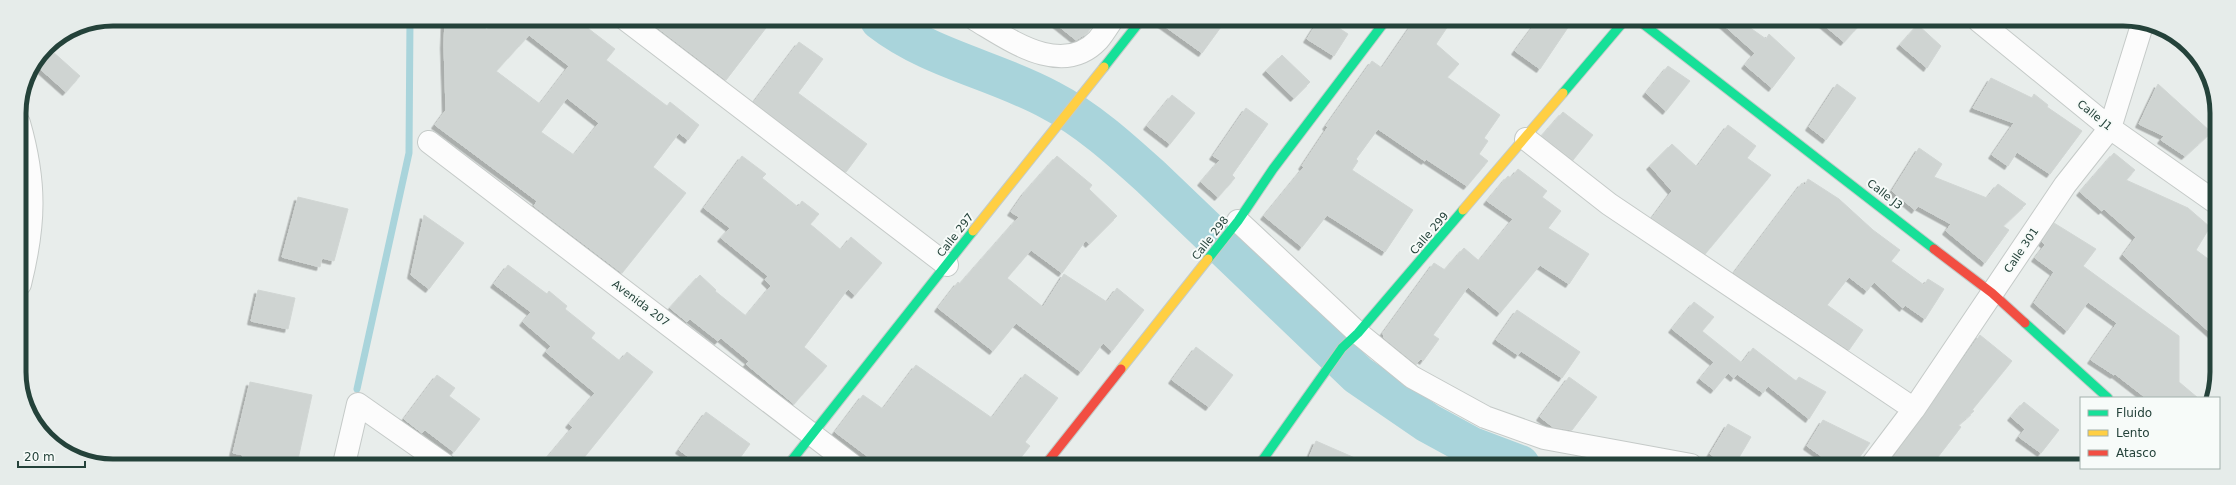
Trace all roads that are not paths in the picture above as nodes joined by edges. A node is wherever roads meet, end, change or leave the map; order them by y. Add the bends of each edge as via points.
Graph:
1 (634, 26) edge
2 (986, 26) edge
3 (1108, 26) edge
4 (1136, 26) edge
5 (1381, 26) edge
6 (1620, 26) edge
7 (1646, 26) edge
8 (1986, 26) edge
9 (2141, 28) edge
10 (2110, 128) junction
11 (1526, 139) junction
12 (430, 142) dead end
13 (26, 148) edge
14 (2210, 198) edge
15 (1237, 222) junction
16 (26, 255) edge
17 (947, 265) junction
18 (1992, 292) junction
19 (1358, 333) junction
20 (2107, 397) edge
21 (1914, 410) junction
22 (812, 434) junction
23 (345, 459) edge
24 (438, 459) edge
25 (793, 459) edge
26 (844, 459) edge
27 (1050, 459) edge
28 (1263, 459) edge
29 (1655, 459) edge
30 (1876, 459) edge

1 - 17 street
2 - 3 street via 1022,47 1063,57 1082,51 1098,40
4 - 17 street, Calle 297
5 - 15 street, Calle 298 via 1273,169
6 - 11 street, Calle 299
7 - 18 street, Calle J3
8 - 10 street, Calle J1
9 - 10 street, Calle 301
10 - 14 street, Calle J1
10 - 18 street, Calle 301 via 2065,185
11 - 19 street, Calle 299
11 - 21 street via 1609,204
12 - 22 street, Avenida 207
13 - 16 street via 33,194 32,226
15 - 19 street
15 - 27 street, Calle 298
17 - 22 street, Calle 297
18 - 20 street, Calle J3
18 - 21 street, Calle 301
19 - 28 street, Calle 299 via 1342,348
19 - 29 street via 1412,377 1485,417 1544,438
21 - 30 street, Calle 301
22 - 25 street, Calle 297
22 - 26 street, Avenida 207
23 - 24 street via 358,404

